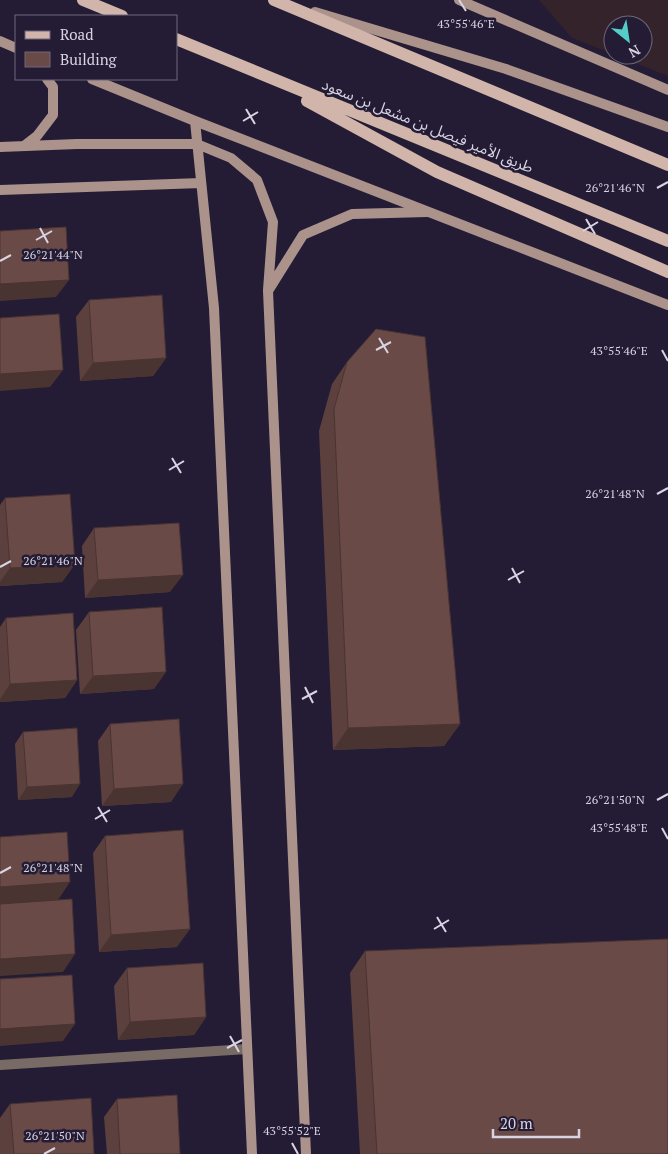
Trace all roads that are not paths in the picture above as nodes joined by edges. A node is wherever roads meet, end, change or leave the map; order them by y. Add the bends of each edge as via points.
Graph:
1 (83, 0) edge
2 (275, 0) edge
3 (459, 0) edge
4 (120, 15) edge
5 (0, 40) edge
6 (178, 40) edge
7 (15, 48) edge
8 (252, 71) junction
9 (48, 80) edge
10 (94, 80) edge
11 (668, 90) edge
12 (194, 121) junction
13 (668, 127) edge
14 (197, 144) junction
15 (24, 146) junction
16 (0, 147) edge
17 (668, 165) edge
18 (201, 183) junction
19 (0, 190) edge
20 (427, 212) junction
21 (668, 241) edge
22 (668, 272) edge
23 (268, 291) junction
24 (668, 305) edge
25 (247, 1049) junction
26 (0, 1065) edge
27 (252, 1154) edge
28 (306, 1154) edge

1 - 4 main road
2 - 13 street via 506,69
2 - 17 main road
3 - 11 street
5 - 7 street
6 - 8 main road, طريق الأمير فيصل بن مشعل بن سعود
8 - 21 main road, طريق الأمير فيصل بن مشعل بن سعود
8 - 22 main road via 437,172
9 - 15 street via 52,87 53,115 37,136
10 - 12 street
12 - 14 street
12 - 20 street
14 - 15 street
14 - 18 street
14 - 23 street via 232,158 257,180 273,222
15 - 16 street
18 - 19 street
18 - 25 street via 214,308
20 - 23 street via 352,214 303,235
20 - 24 street
23 - 28 street
25 - 26 street
25 - 27 street

